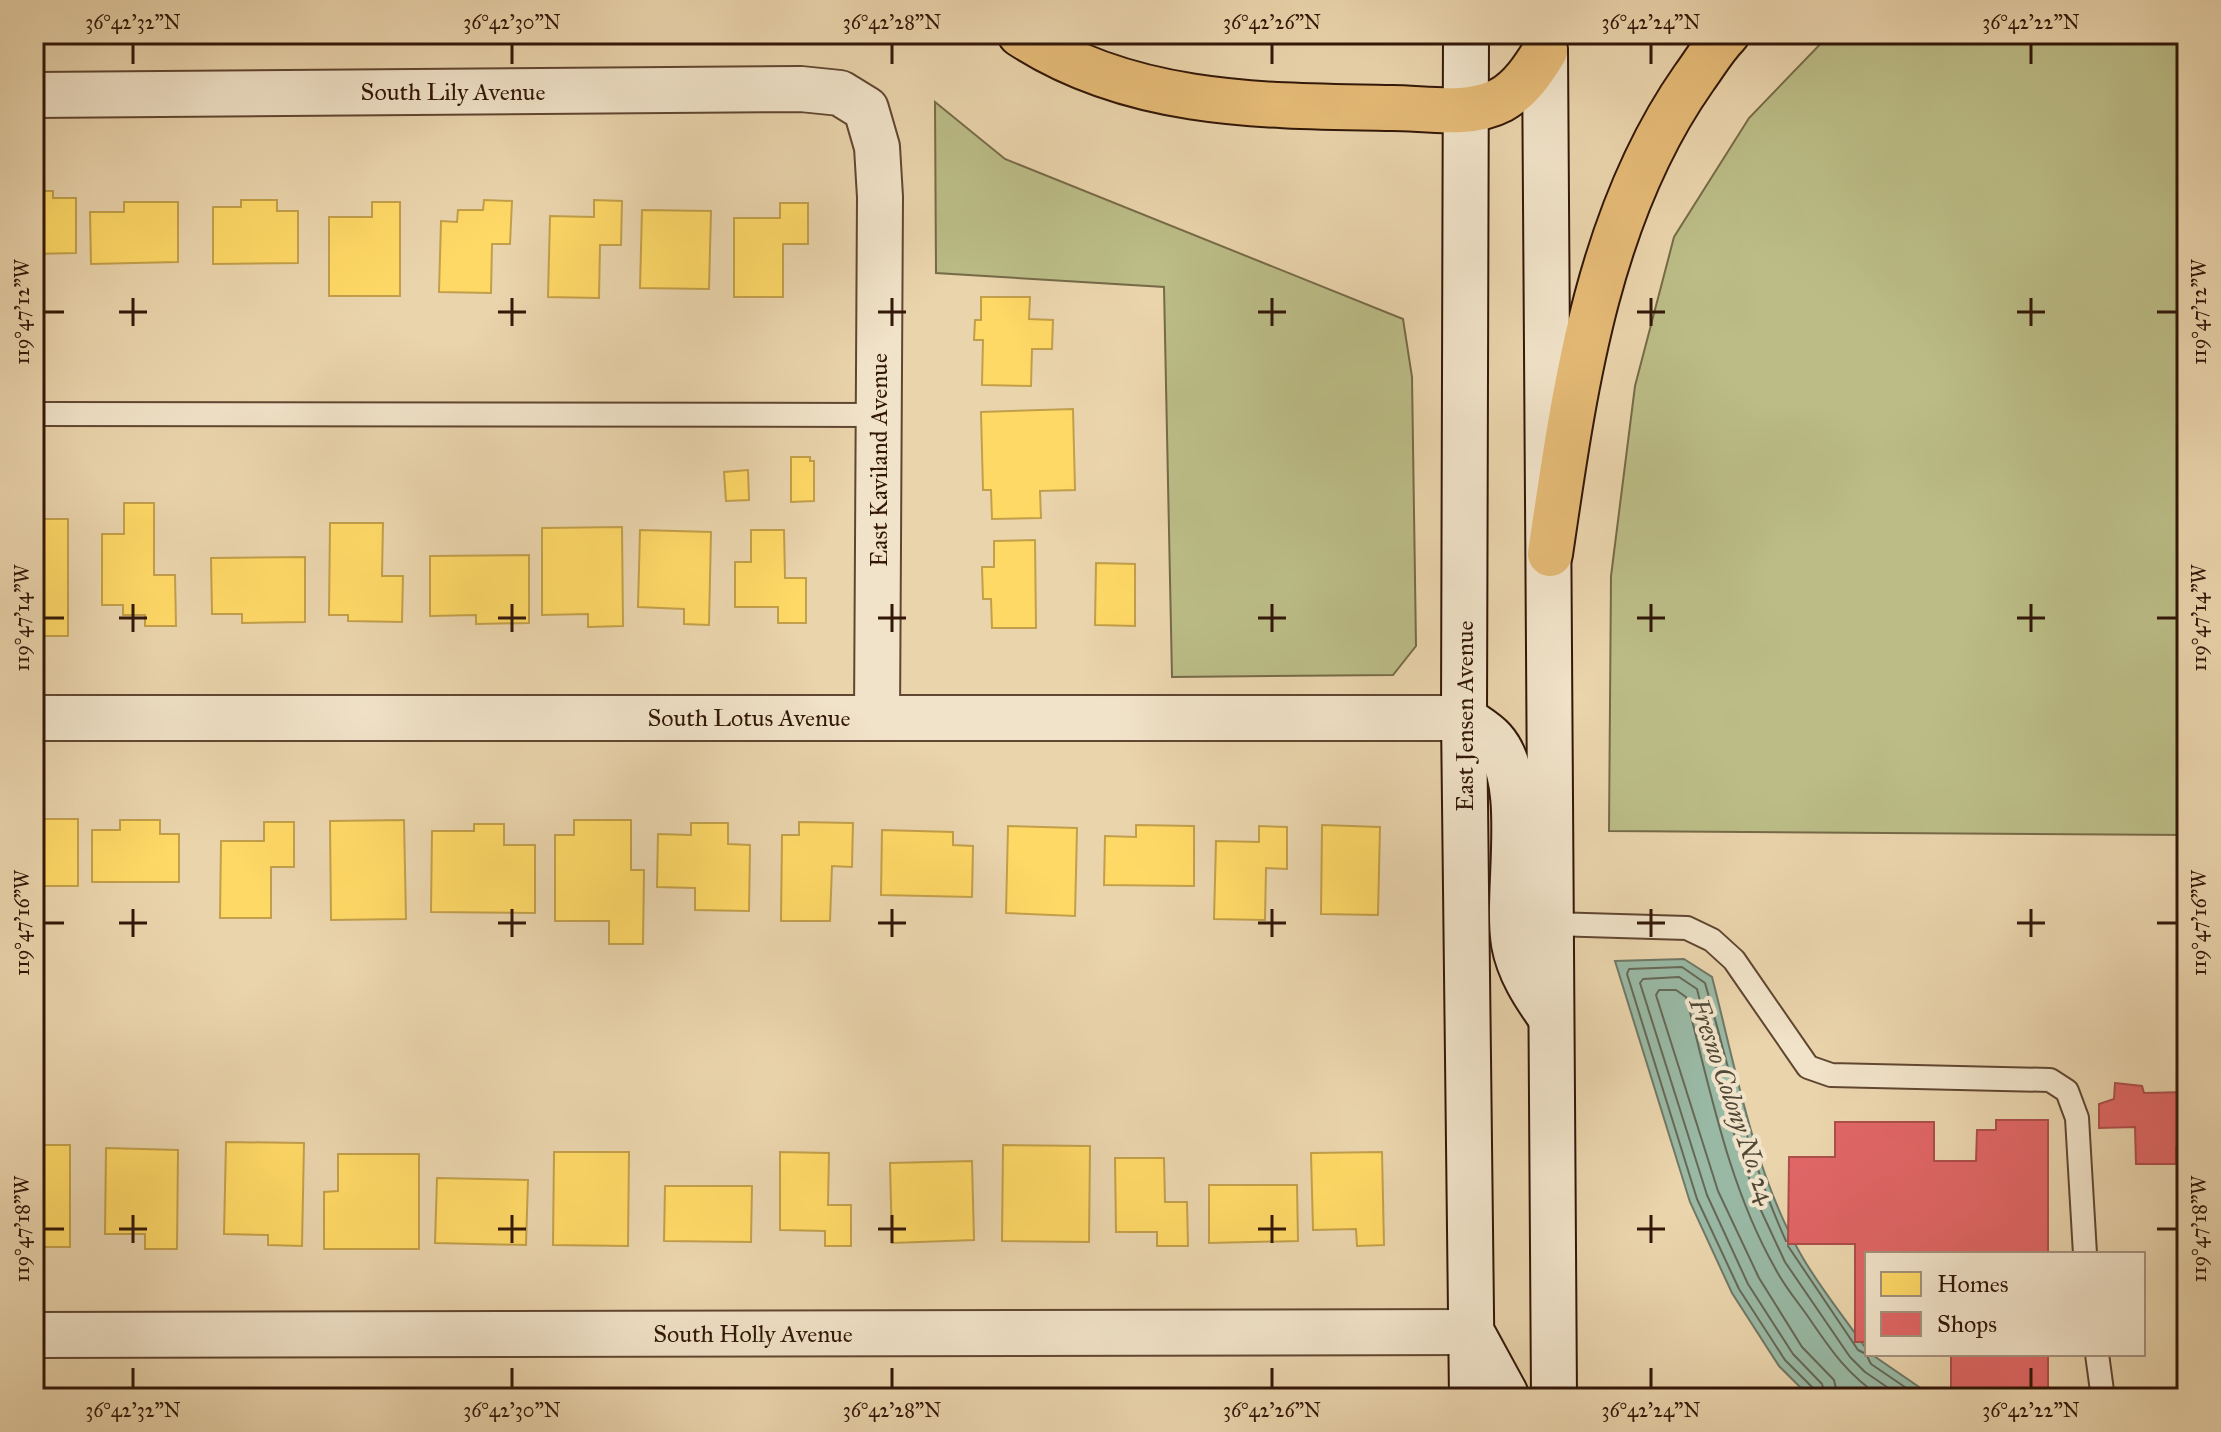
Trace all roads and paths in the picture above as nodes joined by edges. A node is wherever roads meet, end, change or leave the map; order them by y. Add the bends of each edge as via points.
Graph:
1 (1020, 34) edge
2 (1466, 34) edge
3 (1727, 34) edge
4 (1545, 51) joint
5 (34, 95) edge
6 (866, 109) joint
7 (1467, 110) junction
8 (34, 414) edge
9 (879, 415) junction
10 (1550, 554) junction
11 (34, 718) edge
12 (877, 718) junction
13 (1464, 718) junction
14 (1552, 924) junction
15 (1553, 1021) junction
16 (2085, 1252) edge
17 (1472, 1332) junction
18 (34, 1335) edge
19 (2097, 1356) edge
20 (1472, 1398) edge
21 (1506, 1398) edge
22 (1554, 1398) edge
23 (2103, 1398) edge

1 - 7 highway via 1093,73 1159,92 1249,104
2 - 7 street, East Jensen Avenue
3 - 10 highway via 1679,100 1646,159 1616,236 1571,412
4 - 7 highway via 1528,78 1500,100
4 - 10 street
5 - 6 street, South Lily Avenue via 801,89 840,93
6 - 9 street, East Kaviland Avenue via 877,147 880,197
7 - 13 street, East Jensen Avenue
8 - 9 lane
9 - 12 street, East Kaviland Avenue
10 - 14 street
11 - 12 street, South Lotus Avenue
12 - 13 street, South Lotus Avenue
13 - 15 street via 1493,740 1506,762 1513,804 1514,944 1529,986
13 - 17 street, East Jensen Avenue
14 - 15 street
14 - 16 lane via 1687,928 1712,940 1734,960 1808,1067 1831,1075 2050,1080 2067,1091 2077,1118
15 - 22 street
17 - 18 street, South Holly Avenue
17 - 20 street, East Jensen Avenue
17 - 21 street
19 - 23 lane

